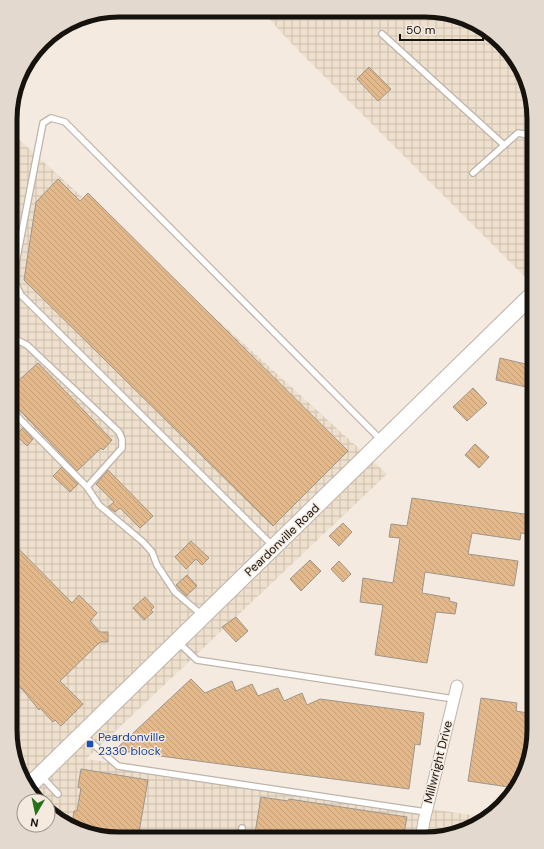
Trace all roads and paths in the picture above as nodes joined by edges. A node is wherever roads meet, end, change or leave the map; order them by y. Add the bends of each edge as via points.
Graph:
1 (382, 34) dead end
2 (527, 135) edge
3 (504, 145) junction
4 (473, 173) dead end
5 (17, 257) edge
6 (17, 287) edge
7 (527, 300) edge
8 (17, 342) edge
9 (17, 417) edge
10 (382, 442) junction
11 (88, 487) junction
12 (275, 548) junction
13 (204, 617) junction
14 (178, 642) junction
15 (457, 686) dead end
16 (454, 699) junction
17 (83, 734) junction
18 (35, 781) edge
19 (58, 794) dead end
20 (426, 812) junction
21 (242, 828) dead end
22 (242, 832) edge
23 (422, 832) edge

1 - 3 lane
2 - 3 lane via 518,133
3 - 4 lane
5 - 10 lane via 43,123 51,118 65,122
6 - 12 lane
7 - 10 street, Peardonville Road
8 - 11 lane via 27,345 119,432 122,448
9 - 11 lane
10 - 12 street, Peardonville Road
11 - 13 lane via 99,505 152,552 157,565 175,592
12 - 13 street, Peardonville Road
13 - 14 street, Peardonville Road
14 - 16 lane via 197,660
14 - 17 street, Peardonville Road
15 - 16 street, Millwright Drive
16 - 20 street, Millwright Drive
17 - 18 street, Peardonville Road
17 - 20 lane via 118,766
18 - 19 lane
20 - 23 street, Millwright Drive
21 - 22 lane

